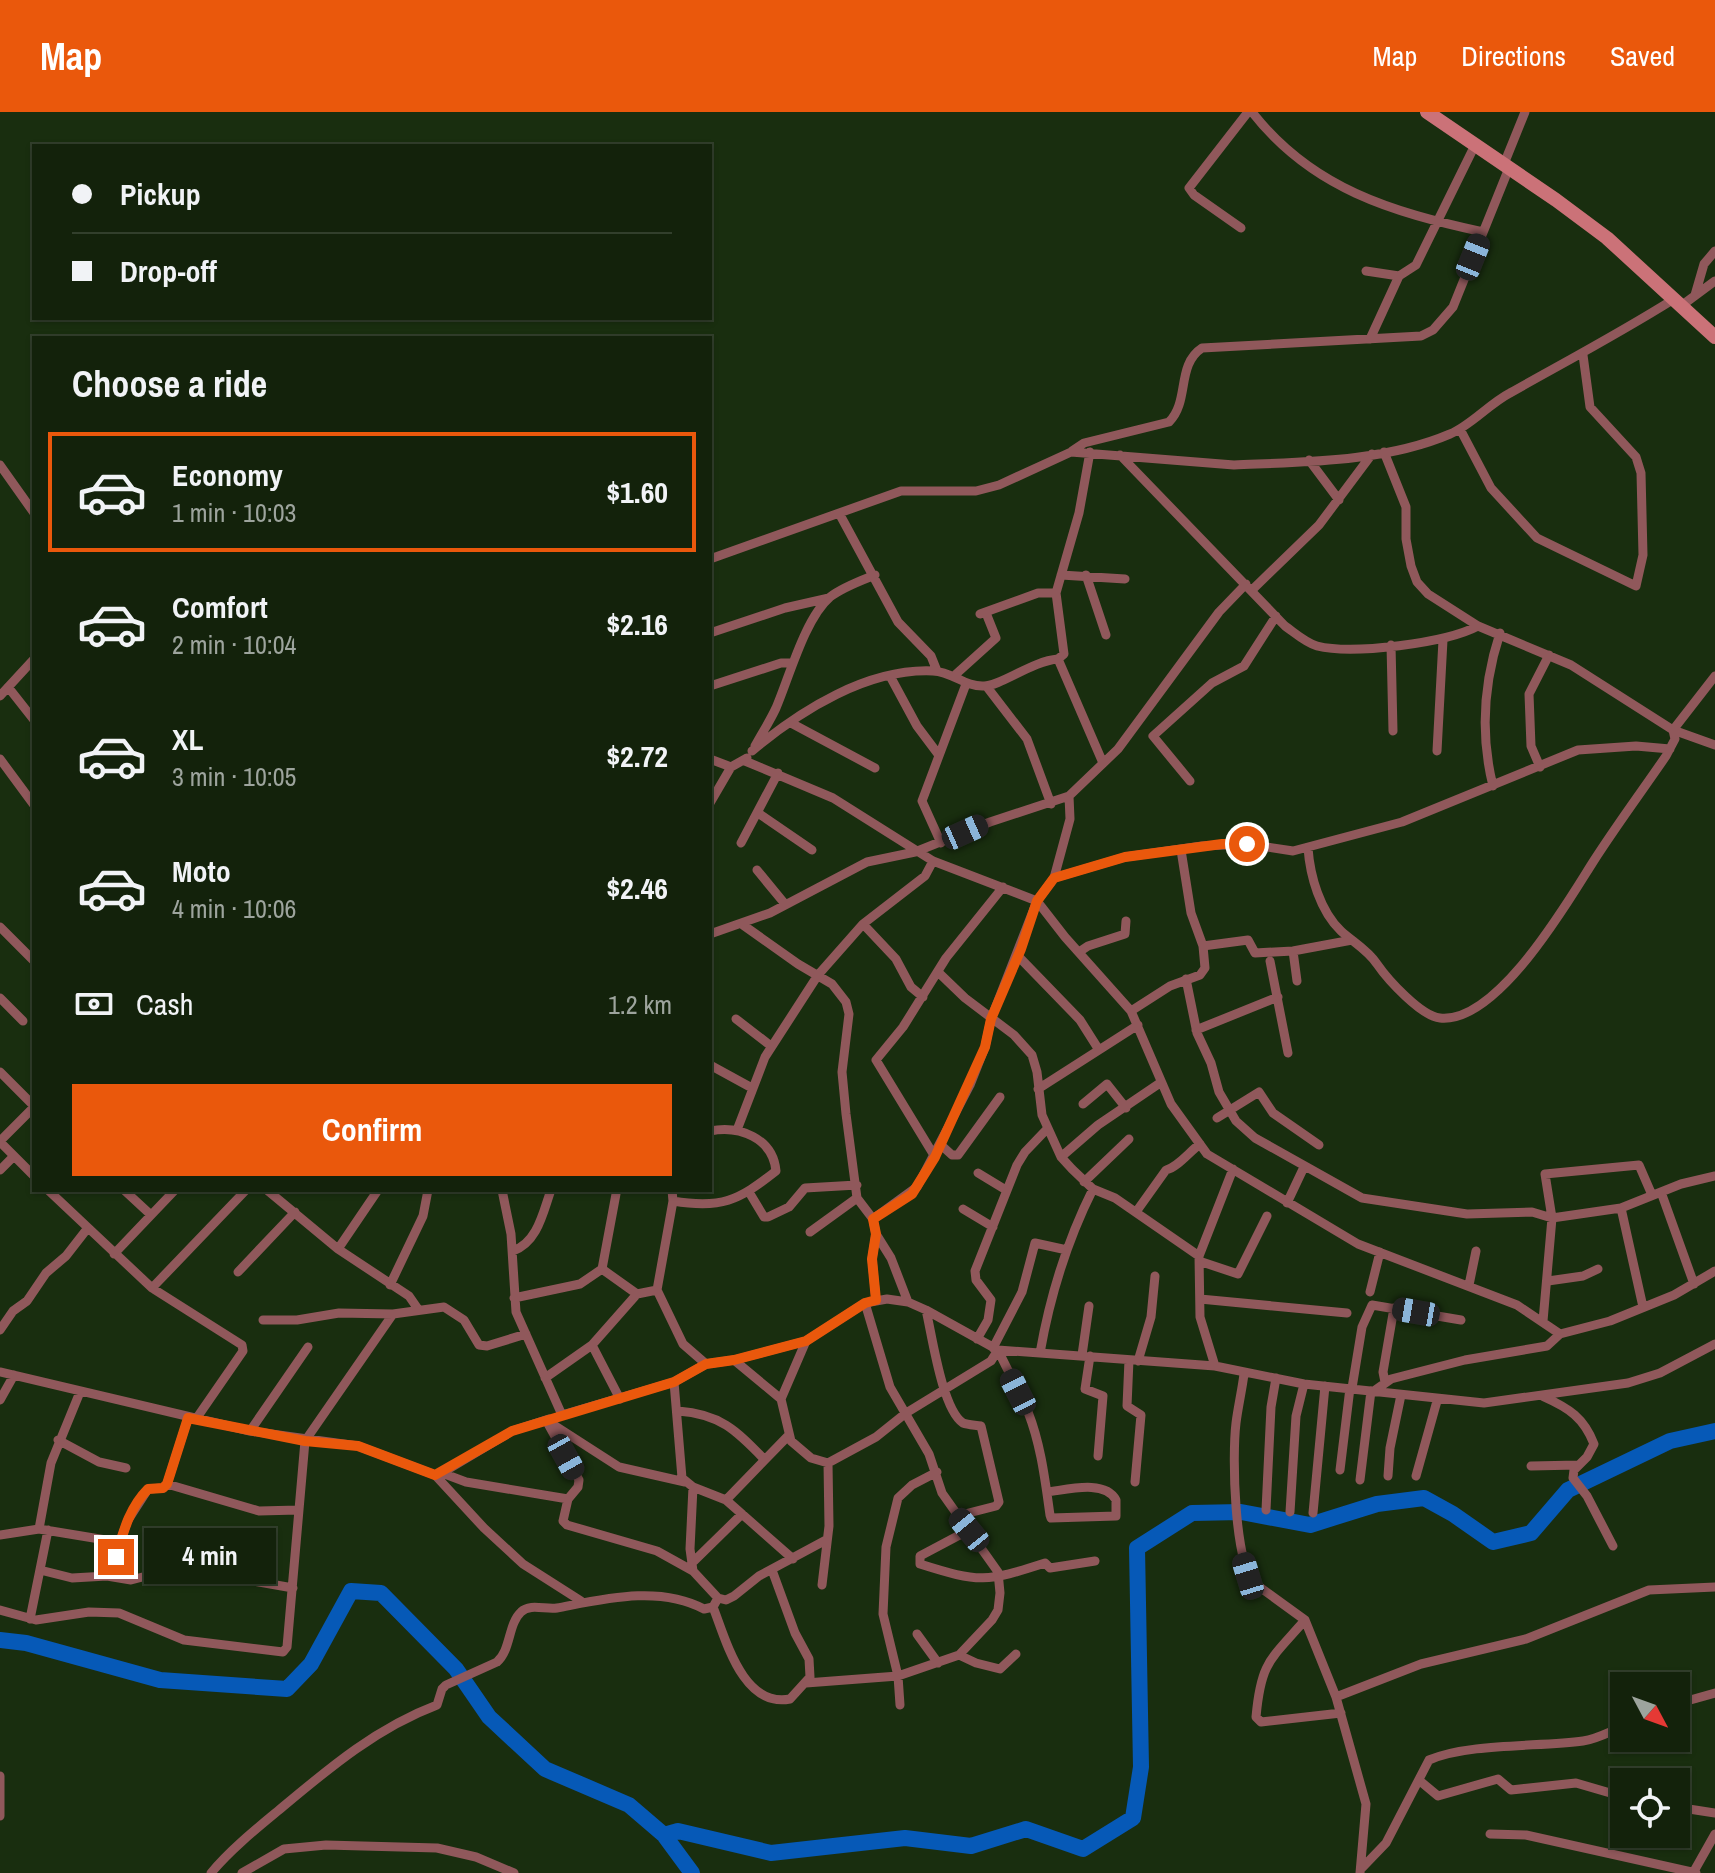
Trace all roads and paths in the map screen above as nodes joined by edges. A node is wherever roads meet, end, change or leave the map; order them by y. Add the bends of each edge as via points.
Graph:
1 (1250, 112) edge
2 (1427, 112) edge
3 (1525, 112) edge
4 (1475, 145) junction
5 (1507, 166) junction
6 (1435, 222) junction
7 (1241, 228) dead end
8 (1483, 232) junction
9 (1715, 251) edge
10 (1366, 271) dead end
11 (1399, 276) junction
12 (1715, 281) edge
13 (1695, 295) junction
14 (1677, 302) junction
15 (1715, 337) edge
16 (1370, 339) junction
17 (1583, 355) junction
18 (1460, 429) junction
19 (1071, 452) junction
20 (1090, 452) junction
21 (1384, 452) junction
22 (1372, 454) junction
23 (1120, 455) junction
24 (1309, 460) junction
25 (0, 465) edge
26 (1339, 500) junction
27 (32, 510) edge
28 (839, 513) junction
29 (712, 558) edge
30 (875, 575) junction
31 (1061, 575) junction
32 (1086, 575) junction
33 (1125, 579) dead end
34 (1249, 587) junction
35 (1056, 593) junction
36 (829, 598) junction
37 (1276, 616) junction
38 (1478, 626) junction
39 (712, 632) edge
40 (1500, 633) junction
41 (1106, 635) dead end
42 (1443, 640) junction
43 (1391, 645) junction
44 (1549, 655) junction
45 (1058, 659) junction
46 (32, 661) edge
47 (793, 663) junction
48 (937, 671) junction
49 (955, 675) junction
50 (890, 676) junction
51 (1715, 676) edge
52 (966, 684) junction
53 (712, 685) edge
54 (8, 687) junction
55 (987, 687) junction
56 (0, 696) edge
57 (32, 717) edge
58 (1139, 722) junction
59 (791, 723) junction
60 (1673, 730) junction
61 (1393, 731) dead end
62 (1153, 736) junction
63 (1715, 745) edge
64 (1670, 749) junction
65 (752, 751) junction
66 (1437, 751) dead end
67 (938, 754) junction
68 (0, 759) edge
69 (712, 760) edge
70 (745, 761) junction
71 (1103, 763) junction
72 (731, 767) junction
73 (1540, 767) junction
74 (875, 768) dead end
75 (778, 773) junction
76 (1190, 781) dead end
77 (1493, 786) junction
78 (1069, 796) junction
79 (712, 800) edge
80 (32, 802) edge
81 (1051, 804) junction
82 (758, 813) junction
83 (741, 843) dead end
84 (941, 843) junction
85 (1308, 848) junction
86 (812, 850) dead end
87 (1181, 850) junction
88 (915, 852) junction
89 (933, 861) junction
90 (757, 870) dead end
91 (1054, 878) junction
92 (1003, 887) junction
93 (1037, 901) junction
94 (785, 904) junction
95 (1126, 921) dead end
96 (863, 924) junction
97 (743, 925) junction
98 (0, 927) edge
99 (712, 933) edge
100 (1352, 940) junction
101 (1203, 946) junction
102 (1293, 951) junction
103 (1079, 952) junction
104 (1018, 956) junction
105 (32, 959) edge
106 (1270, 961) dead end
107 (938, 972) junction
108 (818, 975) junction
109 (1186, 979) junction
110 (1297, 981) dead end
111 (923, 997) junction
112 (1278, 997) junction
113 (0, 998) edge
114 (1131, 1011) junction
115 (736, 1019) dead end
116 (991, 1019) junction
117 (23, 1021) dead end
118 (1138, 1025) junction
119 (1196, 1030) junction
120 (771, 1046) junction
121 (1099, 1050) junction
122 (1288, 1053) dead end
123 (712, 1066) edge
124 (0, 1072) edge
125 (1160, 1083) junction
126 (752, 1088) junction
127 (1038, 1089) junction
128 (1000, 1097) dead end
129 (1083, 1104) dead end
130 (32, 1105) edge
131 (1126, 1108) junction
132 (32, 1109) edge
133 (1229, 1109) junction
134 (1217, 1118) dead end
135 (1047, 1129) junction
136 (737, 1130) junction
137 (712, 1131) edge
138 (1129, 1139) dead end
139 (0, 1142) edge
140 (1200, 1144) junction
141 (941, 1145) junction
142 (1319, 1145) dead end
143 (14, 1156) junction
144 (935, 1157) junction
145 (1061, 1157) junction
146 (1304, 1167) junction
147 (1233, 1169) junction
148 (0, 1170) edge
149 (978, 1173) dead end
150 (32, 1174) edge
151 (1714, 1177) edge
152 (1084, 1182) junction
153 (857, 1185) junction
154 (1093, 1189) junction
155 (1006, 1190) junction
156 (50, 1192) edge
157 (126, 1192) edge
158 (173, 1192) edge
159 (244, 1192) edge
160 (270, 1192) edge
161 (377, 1192) edge
162 (428, 1192) edge
163 (505, 1192) edge
164 (551, 1192) edge
165 (749, 1192) junction
166 (1656, 1193) junction
167 (616, 1194) dead end
168 (672, 1195) edge
169 (857, 1198) junction
170 (1287, 1203) junction
171 (1621, 1208) junction
172 (963, 1209) dead end
173 (295, 1212) junction
174 (1136, 1212) junction
175 (151, 1215) junction
176 (1267, 1216) dead end
177 (1552, 1218) junction
178 (873, 1219) junction
179 (993, 1227) junction
180 (87, 1229) junction
181 (810, 1232) dead end
182 (876, 1234) junction
183 (338, 1249) junction
184 (1067, 1250) junction
185 (513, 1251) junction
186 (1476, 1251) dead end
187 (1380, 1252) junction
188 (114, 1254) junction
189 (1200, 1259) junction
190 (602, 1269) junction
191 (1598, 1269) dead end
192 (1715, 1271) edge
193 (238, 1272) dead end
194 (1155, 1276) dead end
195 (1548, 1281) junction
196 (1694, 1284) junction
197 (390, 1285) junction
198 (1469, 1285) junction
199 (152, 1288) junction
200 (657, 1290) junction
201 (1370, 1292) dead end
202 (637, 1294) junction
203 (514, 1298) junction
204 (1200, 1299) junction
205 (876, 1300) junction
206 (908, 1302) junction
207 (865, 1303) junction
208 (1089, 1306) dead end
209 (1643, 1307) junction
210 (1394, 1308) junction
211 (418, 1309) junction
212 (926, 1310) junction
213 (1347, 1313) dead end
214 (393, 1314) junction
215 (263, 1320) dead end
216 (1461, 1320) dead end
217 (1543, 1321) junction
218 (0, 1330) edge
219 (526, 1334) junction
220 (1560, 1334) junction
221 (977, 1339) junction
222 (806, 1341) junction
223 (1715, 1344) edge
224 (592, 1345) junction
225 (308, 1347) dead end
226 (996, 1349) junction
227 (1040, 1353) junction
228 (1086, 1356) junction
229 (734, 1360) junction
230 (1133, 1361) junction
231 (706, 1364) junction
232 (1215, 1366) junction
233 (0, 1372) edge
234 (1244, 1374) junction
235 (14, 1375) junction
236 (545, 1378) junction
237 (1276, 1378) junction
238 (674, 1382) junction
239 (1385, 1382) junction
240 (1304, 1384) junction
241 (1325, 1386) junction
242 (1351, 1388) junction
243 (944, 1389) junction
244 (1373, 1391) junction
245 (80, 1392) junction
246 (1401, 1395) junction
247 (1544, 1397) junction
248 (620, 1399) junction
249 (781, 1399) junction
250 (0, 1400) edge
251 (1437, 1401) junction
252 (678, 1411) junction
253 (906, 1413) junction
254 (562, 1415) junction
255 (192, 1418) junction
256 (546, 1420) junction
257 (250, 1431) junction
258 (788, 1436) junction
259 (58, 1440) junction
260 (305, 1441) junction
261 (1098, 1456) dead end
262 (764, 1459) junction
263 (828, 1463) junction
264 (1578, 1465) junction
265 (1531, 1466) dead end
266 (126, 1468) dead end
267 (1340, 1470) dead end
268 (937, 1472) junction
269 (439, 1474) junction
270 (1388, 1476) dead end
271 (1416, 1476) dead end
272 (1360, 1480) dead end
273 (1135, 1482) dead end
274 (167, 1484) junction
275 (689, 1484) junction
276 (1047, 1492) junction
277 (568, 1499) junction
278 (726, 1500) junction
279 (298, 1510) junction
280 (1266, 1510) dead end
281 (1290, 1512) dead end
282 (1313, 1513) dead end
283 (742, 1514) junction
284 (957, 1516) junction
285 (43, 1530) junction
286 (969, 1530) junction
287 (0, 1535) edge
288 (826, 1540) junction
289 (118, 1542) junction
290 (1613, 1546) dead end
291 (793, 1559) junction
292 (1095, 1561) dead end
293 (693, 1567) junction
294 (40, 1570) junction
295 (772, 1570) junction
296 (107, 1576) junction
297 (1000, 1577) junction
298 (822, 1585) dead end
299 (1715, 1587) edge
300 (293, 1588) junction
301 (581, 1601) junction
302 (715, 1602) junction
303 (0, 1610) edge
304 (30, 1619) junction
305 (1305, 1620) junction
306 (917, 1634) dead end
307 (1016, 1654) dead end
308 (959, 1655) junction
309 (938, 1663) junction
310 (898, 1676) junction
311 (806, 1683) junction
312 (1715, 1693) edge
313 (1336, 1697) junction
314 (1690, 1700) edge
315 (900, 1705) dead end
316 (1341, 1713) junction
317 (1610, 1732) edge
318 (0, 1776) edge
319 (1420, 1781) junction
320 (1610, 1793) edge
321 (1690, 1809) edge
322 (1715, 1813) edge
323 (0, 1816) edge
324 (1490, 1834) dead end
325 (1715, 1834) edge
326 (1360, 1871) edge
327 (211, 1873) edge
328 (242, 1873) edge
329 (514, 1873) edge
330 (1695, 1873) edge

1 - 6 street via 1295,157 1337,186
1 - 7 street via 1189,188
2 - 4 main road
3 - 5 street
4 - 5 main road
4 - 6 street
5 - 8 street
5 - 14 main road via 1607,238
6 - 8 street
6 - 11 street via 1416,265
8 - 16 street via 1453,307 1433,330 1421,336
9 - 13 street via 1704,264
10 - 11 street
11 - 16 street
12 - 13 street
13 - 14 street
14 - 15 main road
14 - 17 street
16 - 19 street via 1202,348 1187,362 1178,409 1169,422 1084,443
17 - 18 street via 1509,393
17 - 18 street via 1590,407 1636,457 1641,473 1643,555 1636,586 1537,538 1491,488
18 - 21 street
19 - 20 street
19 - 28 street via 987,489 901,491
20 - 23 street
20 - 31 street
21 - 22 street
21 - 38 street via 1406,507 1407,552 1417,582
22 - 24 street
22 - 26 street
23 - 24 street via 1234,465
23 - 34 street
24 - 26 street
25 - 27 street
26 - 34 street via 1319,525
28 - 29 street
28 - 30 street
30 - 36 street
30 - 48 street via 898,622 931,656
31 - 32 street
31 - 35 street
32 - 33 street
32 - 41 street
34 - 37 street
34 - 58 street via 1219,612
35 - 45 street via 1064,654
35 - 49 street via 1038,593 983,614 996,638
36 - 39 street
36 - 47 street
37 - 43 street via 1316,646
37 - 62 street via 1244,666 1212,683
38 - 40 street
38 - 42 street
40 - 44 street
40 - 77 street via 1490,663 1483,725
42 - 43 street
42 - 66 street
43 - 61 street
44 - 60 street
44 - 73 street via 1529,694 1531,746
45 - 55 street
45 - 71 street
46 - 54 street
47 - 53 street
47 - 65 street
48 - 49 street
48 - 50 street
49 - 52 street
50 - 59 street via 847,690
50 - 67 street
51 - 60 street
52 - 55 street
52 - 67 street
54 - 56 street
54 - 57 street
55 - 81 street via 1027,739
58 - 62 street
58 - 71 street
59 - 65 street
59 - 74 street
60 - 63 street
60 - 64 street
62 - 76 street
64 - 73 street via 1588,748
64 - 100 street via 1551,928 1477,1008 1446,1018 1424,1012
65 - 70 street
67 - 84 street via 922,801
68 - 80 street
69 - 72 street
70 - 72 street
70 - 75 street
71 - 78 street
72 - 79 street
73 - 77 street
75 - 82 street
75 - 88 street via 853,809
77 - 85 street via 1402,822
78 - 81 street
78 - 91 street via 1070,819
81 - 84 street
82 - 83 street
82 - 86 street
84 - 88 street
85 - 87 street via 1222,844
85 - 100 street via 1327,915
87 - 91 street via 1125,857
87 - 101 street via 1191,913
88 - 89 street
88 - 94 street via 867,862
89 - 92 street
89 - 96 street via 925,876
90 - 94 street
91 - 93 street
92 - 93 street
92 - 107 street
93 - 103 street
93 - 104 street
94 - 97 street
95 - 103 street via 1125,934
96 - 108 street
96 - 111 street
97 - 99 street
97 - 108 street
98 - 105 street
100 - 102 street
101 - 102 street via 1248,940 1258,953
101 - 109 street via 1204,971
102 - 110 street
103 - 114 street
104 - 116 street
104 - 121 street via 1080,1020
106 - 112 street
107 - 111 street
107 - 116 street
108 - 120 street
108 - 153 street via 843,994 849,1014 842,1072
109 - 114 street
109 - 119 street
111 - 144 street via 876,1060
112 - 119 street
112 - 122 street
113 - 117 street
114 - 118 street
115 - 120 street
116 - 127 street via 1032,1055
116 - 141 street via 985,1047
118 - 121 street
118 - 125 street
119 - 133 street
120 - 126 street
121 - 127 street
123 - 126 street
124 - 130 street
125 - 131 street
125 - 140 street
126 - 136 street
127 - 135 street
128 - 141 street via 958,1155
129 - 131 street via 1107,1084
131 - 145 street
132 - 139 street
133 - 134 street
133 - 142 street via 1259,1092 1273,1113
133 - 146 street via 1255,1138
135 - 145 street
135 - 155 street via 1025,1152
136 - 137 street
136 - 165 street via 763,1143 776,1163 776,1171
138 - 152 street
139 - 143 street
140 - 147 street
140 - 174 street via 1166,1170
141 - 144 street
143 - 148 street
143 - 150 street
144 - 178 street via 912,1194
145 - 152 street
146 - 170 street
146 - 177 street via 1369,1200 1467,1214 1532,1212
147 - 170 street
147 - 189 street
149 - 155 street
151 - 166 street
152 - 154 street
153 - 165 street via 805,1188 789,1207 768,1217
153 - 169 street
154 - 174 street
154 - 184 street
155 - 179 street
156 - 180 street
157 - 175 street
158 - 175 street
159 - 199 street
160 - 173 street
161 - 183 street
162 - 197 street via 423,1216
163 - 185 street
164 - 185 street via 546,1214 525,1244
165 - 168 street via 715,1205
166 - 171 street
166 - 177 street via 1639,1165 1548,1172
166 - 196 street
167 - 190 street
168 - 200 street
169 - 178 street
169 - 181 street
170 - 187 street
171 - 177 street
171 - 209 street
172 - 179 street
173 - 183 street
173 - 193 street
174 - 189 street
175 - 188 street
176 - 189 street via 1238,1274
177 - 195 street
178 - 182 street
179 - 221 street via 974,1275 991,1300
180 - 188 street
180 - 218 street
182 - 205 street
182 - 206 street
183 - 197 street
184 - 226 street via 1035,1243 1022,1292
184 - 227 street
185 - 203 street
186 - 198 street
187 - 198 street
187 - 201 street
188 - 199 street
189 - 204 street
190 - 202 street
190 - 203 street via 580,1284
191 - 195 street
192 - 196 street
194 - 230 street via 1151,1317
195 - 217 street
196 - 209 street
197 - 211 street via 409,1296
198 - 217 street
199 - 255 street via 242,1345 243,1351
200 - 202 street
200 - 231 street via 683,1344
202 - 224 street
203 - 219 street
204 - 213 street
204 - 232 street
205 - 206 street
205 - 207 street
206 - 212 street
207 - 222 street
207 - 253 street via 890,1387
208 - 228 street
209 - 220 street
210 - 216 street
210 - 239 street
210 - 242 street via 1370,1307
211 - 214 street
211 - 219 street via 444,1307 453,1312 479,1345
212 - 221 street
212 - 243 street
214 - 215 street
214 - 260 street
217 - 220 street
219 - 236 street
220 - 239 street via 1547,1346 1465,1360
221 - 226 street
222 - 229 street
222 - 249 street
223 - 247 street via 1628,1383
224 - 236 street
224 - 248 street
225 - 257 street
226 - 227 street
226 - 243 street via 991,1361
226 - 276 street via 1031,1421
227 - 228 street
228 - 230 street
228 - 261 street via 1085,1389 1103,1396
229 - 231 street
229 - 249 street
230 - 232 street
230 - 273 street via 1127,1406 1141,1415
231 - 238 street
232 - 234 street
233 - 235 street
234 - 237 street
234 - 305 street via 1236,1425 1237,1502 1248,1576
235 - 245 street
235 - 250 street
236 - 254 street
237 - 240 street
237 - 280 street
238 - 248 street
238 - 252 street
239 - 244 street
240 - 241 street
240 - 281 street via 1296,1416
241 - 242 street
241 - 282 street
242 - 244 street
242 - 267 street
243 - 253 street
243 - 284 street via 965,1424 981,1426 999,1502
244 - 246 street
244 - 272 street
245 - 255 street
245 - 259 street
246 - 251 street
246 - 270 street
247 - 251 street
247 - 264 street via 1567,1407 1589,1431 1594,1444
248 - 254 street
249 - 258 street
251 - 271 street
252 - 262 street via 719,1420
252 - 275 street via 680,1460
253 - 263 street via 876,1437
253 - 268 street
254 - 256 street
255 - 257 street
255 - 274 street
256 - 269 street via 512,1431
256 - 275 street via 619,1467
256 - 277 street via 579,1480
257 - 260 street
258 - 262 street
258 - 263 street via 811,1458
259 - 266 street via 99,1462
259 - 285 street
260 - 269 street via 377,1451
260 - 279 street
262 - 278 street
263 - 288 street
264 - 265 street
264 - 290 street via 1573,1478
268 - 284 street via 942,1493
268 - 310 street via 898,1498 886,1547 883,1614
269 - 277 street
269 - 301 street via 523,1564
274 - 279 street via 259,1511
274 - 289 street via 143,1493
275 - 278 street
275 - 293 street
276 - 276 street via 1106,1490 1116,1500 1116,1516 1053,1519
277 - 293 street via 563,1521 567,1525
278 - 283 street
279 - 300 street
283 - 291 street
283 - 293 street
284 - 286 street
285 - 287 street
285 - 289 street
285 - 294 street
286 - 297 street
286 - 297 street via 920,1556 920,1564 972,1580
288 - 291 street
288 - 298 street
289 - 296 street
291 - 295 street
292 - 297 street via 1050,1568 1045,1563
293 - 302 street
294 - 296 street via 72,1578
294 - 304 street
295 - 302 street via 734,1596
295 - 311 street via 809,1659
296 - 300 street via 131,1580 158,1573 214,1574
297 - 308 street via 998,1610
299 - 313 street via 1649,1590 1526,1639 1421,1664
300 - 304 street via 283,1652 184,1640 119,1613
301 - 302 street via 638,1594 686,1600 704,1609
301 - 327 street via 518,1614 503,1657 449,1683 437,1705 351,1751
302 - 311 street via 734,1662 764,1696 790,1699
303 - 304 street
305 - 313 street
305 - 316 street via 1263,1669 1256,1717 1261,1722
306 - 309 street
307 - 308 street via 1000,1669
308 - 309 street
309 - 310 street
310 - 311 street
310 - 315 street
312 - 314 street
313 - 316 street
316 - 326 street via 1366,1804
317 - 319 street via 1587,1741 1439,1756 1429,1760
318 - 323 street
319 - 320 street via 1438,1796 1498,1779 1511,1790 1576,1783
319 - 326 street via 1386,1843
321 - 322 street
324 - 330 street via 1526,1835
325 - 330 street
328 - 329 street via 284,1849 326,1845 437,1848

